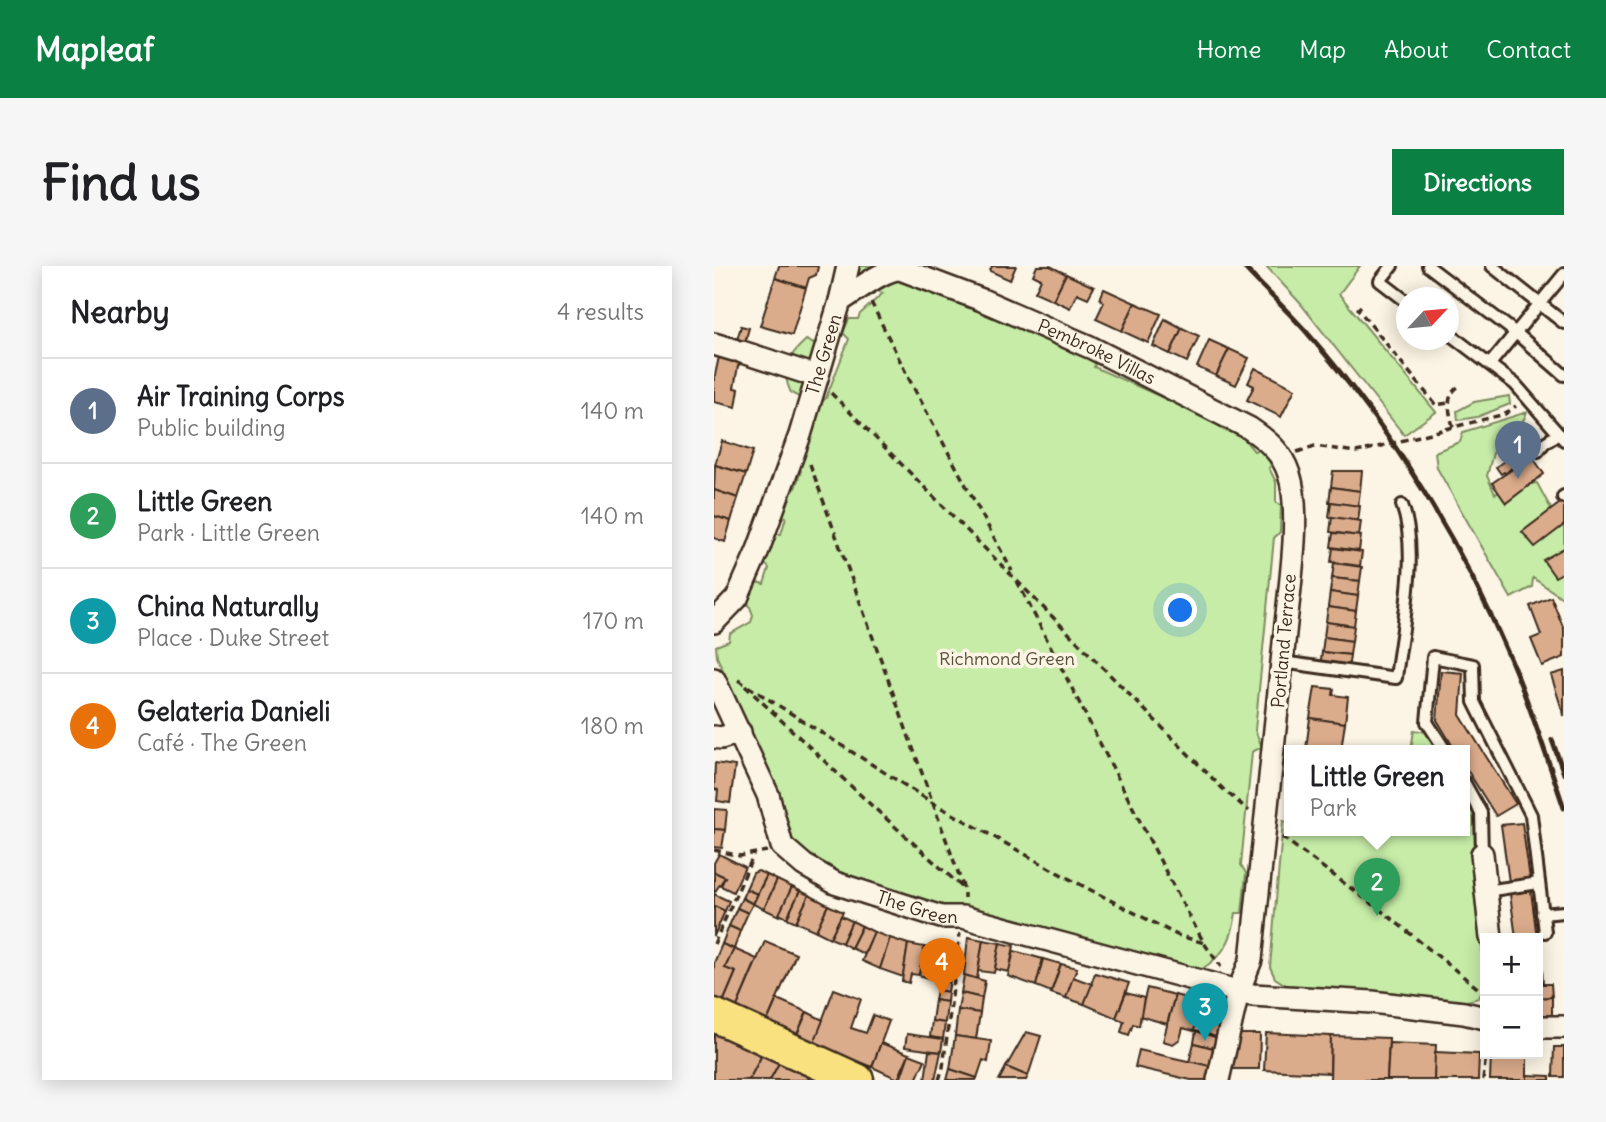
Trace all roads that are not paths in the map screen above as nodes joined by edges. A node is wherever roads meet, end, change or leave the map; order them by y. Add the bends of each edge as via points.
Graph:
1 (848, 266) edge
2 (1392, 266) edge
3 (1428, 266) edge
4 (1492, 266) edge
5 (894, 268) edge
6 (1564, 274) edge
7 (1396, 294) edge
8 (840, 301) junction
9 (1540, 303) junction
10 (1564, 323) edge
11 (1516, 333) junction
12 (1459, 341) edge
13 (730, 349) edge
14 (1490, 364) junction
15 (1564, 375) edge
16 (816, 376) junction
17 (1561, 437) edge
18 (1538, 451) dead end
19 (1281, 457) joint
20 (1402, 505) dead end
21 (714, 622) edge
22 (1282, 662) junction
23 (714, 679) edge
24 (740, 732) junction
25 (714, 737) edge
26 (1442, 745) edge
27 (1470, 792) edge
28 (1482, 854) joint
29 (1539, 883) junction
30 (1486, 891) junction
31 (1564, 912) edge
32 (1542, 914) junction
33 (1545, 932) dead end
34 (1490, 933) edge
35 (1238, 992) junction
36 (714, 1015) edge
37 (1480, 1017) edge
38 (1543, 1027) edge
39 (1564, 1027) edge
40 (815, 1071) edge
41 (857, 1080) edge
42 (1218, 1080) edge

1 - 8 street
2 - 7 lane via 1380,281
3 - 11 lane
4 - 9 lane
5 - 8 street, The Green
5 - 19 street, Pembroke Villas via 1090,347 1248,428
6 - 9 lane
8 - 16 street, The Green
9 - 10 lane
9 - 11 lane
11 - 14 lane
11 - 15 lane
12 - 14 lane
13 - 16 street
14 - 17 lane
16 - 21 street, The Green via 758,550 737,598
17 - 18 lane via 1544,443
19 - 22 street, Portland Terrace via 1289,474 1294,510
20 - 22 lane via 1411,553 1396,678
22 - 35 street, Portland Terrace via 1251,960
23 - 24 street
24 - 25 street
24 - 35 street, The Green via 768,795 782,846 835,883 941,916 962,917
26 - 29 lane via 1427,722 1433,657 1473,664 1474,702 1531,815
27 - 28 lane via 1481,813
28 - 30 street
29 - 30 lane
29 - 32 lane
30 - 34 street
31 - 32 lane
32 - 33 lane
35 - 37 street, The Green via 1372,1002
35 - 42 street, Portland Terrace
36 - 40 main road
38 - 39 street
40 - 41 main road

